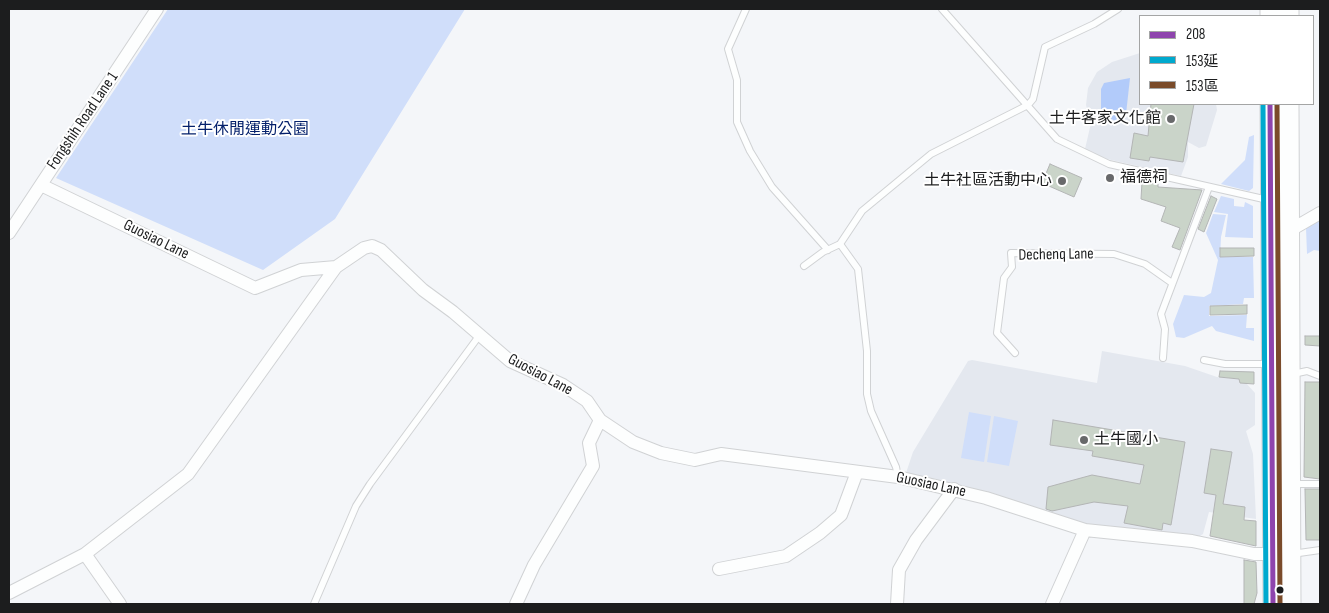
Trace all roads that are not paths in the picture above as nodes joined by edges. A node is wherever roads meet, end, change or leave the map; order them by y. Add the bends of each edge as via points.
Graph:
1 (157, 9) edge
2 (746, 9) edge
3 (942, 9) edge
4 (1118, 9) edge
5 (1028, 105) junction
6 (1270, 105) edge
7 (1289, 105) edge
8 (41, 185) junction
9 (1209, 187) junction
10 (1270, 201) junction
11 (1289, 201) junction
12 (1320, 213) edge
13 (1289, 231) junction
14 (9, 233) edge
15 (840, 244) junction
16 (828, 250) junction
17 (336, 266) junction
18 (804, 266) dead end
19 (1172, 283) junction
20 (479, 336) junction
21 (1015, 353) dead end
22 (1164, 358) dead end
23 (1204, 360) dead end
24 (1272, 364) junction
25 (1320, 376) edge
26 (1291, 378) junction
27 (1272, 386) junction
28 (600, 420) junction
29 (858, 472) junction
30 (898, 477) junction
31 (1290, 484) junction
32 (1320, 484) edge
33 (954, 489) junction
34 (1084, 530) junction
35 (1320, 550) edge
36 (85, 554) junction
37 (1281, 554) junction
38 (719, 569) dead end
39 (9, 593) edge
40 (120, 604) edge
41 (314, 604) edge
42 (516, 604) edge
43 (897, 604) edge
44 (1052, 604) edge
45 (1273, 604) edge
46 (1291, 604) edge

1 - 8 street, Fongshih Road Lane 1
2 - 16 lane via 728,48 737,80 737,122 772,187
3 - 5 lane
4 - 5 lane via 1045,47 1033,99
5 - 9 lane via 1057,139 1109,164
5 - 15 lane via 931,154 862,211
6 - 10 main road
7 - 11 main road
8 - 14 street, Fongshih Road Lane 1
8 - 17 street, Guosiao Lane via 255,288 300,270
9 - 10 lane
9 - 19 lane
10 - 11 lane
10 - 24 main road
11 - 13 main road
12 - 13 street
13 - 26 main road
15 - 16 lane
15 - 30 lane via 858,268 867,351 867,394
16 - 18 lane
17 - 20 street, Guosiao Lane via 364,248 372,246 381,250
17 - 36 street via 188,474
19 - 21 lane, Dechenq Lane via 1145,264 1114,254 1011,253 1012,267 1004,278 997,333
19 - 22 lane via 1161,314 1165,329
20 - 28 street, Guosiao Lane via 510,361 563,385 586,401
20 - 41 lane via 370,484 344,533
23 - 24 lane via 1225,364
24 - 27 main road
25 - 26 lane via 1307,371
26 - 27 street
26 - 31 main road
27 - 37 main road
28 - 29 street, Guosiao Lane via 633,442 661,453 695,460 721,454
28 - 42 street via 589,443 593,466 534,565
29 - 30 street, Guosiao Lane
29 - 38 street via 840,515 820,533 786,556
30 - 33 street, Guosiao Lane
31 - 32 lane
31 - 37 main road
33 - 34 street, Guosiao Lane
33 - 43 street via 916,540 899,570
34 - 37 street, Guosiao Lane via 1192,541 1254,554
34 - 44 street
35 - 37 lane
36 - 39 street
36 - 40 street
37 - 45 main road
37 - 46 main road

